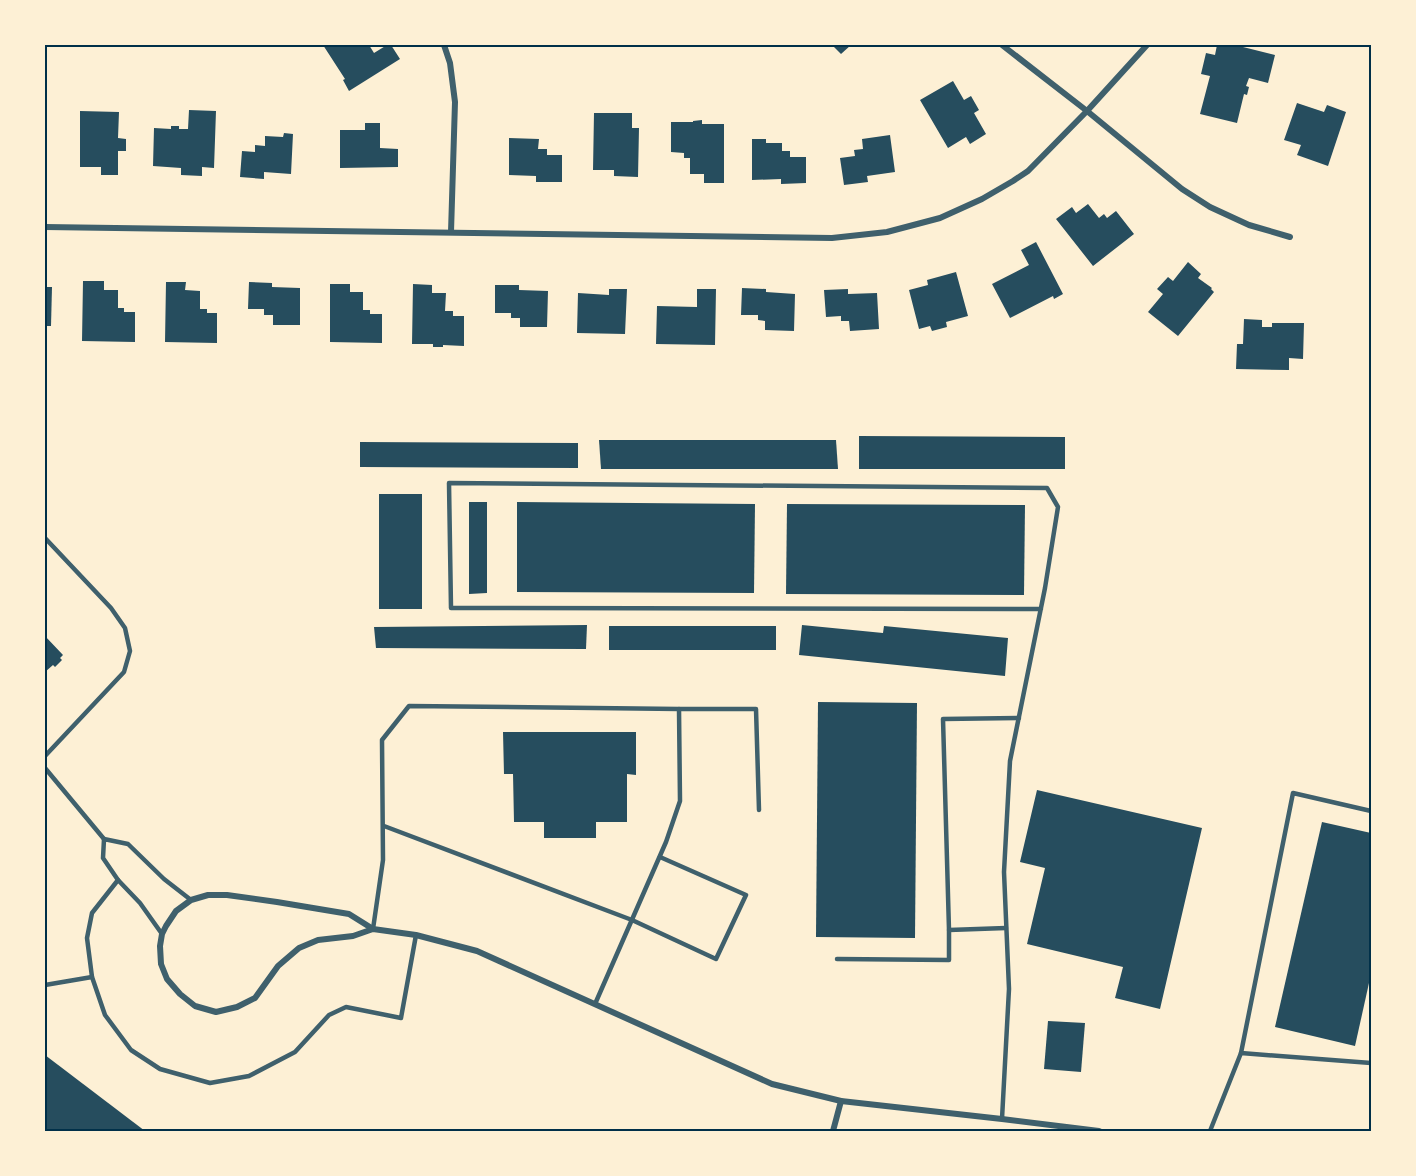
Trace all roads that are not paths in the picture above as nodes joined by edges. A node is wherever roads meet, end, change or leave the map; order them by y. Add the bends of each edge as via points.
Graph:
1 (444, 45) edge
2 (1002, 45) edge
3 (1147, 45) edge
4 (1087, 111) junction
5 (45, 227) edge
6 (451, 232) junction
7 (1290, 237) dead end
8 (45, 538) edge
9 (1041, 609) junction
10 (679, 709) junction
11 (1019, 718) junction
12 (45, 756) edge
13 (45, 768) edge
14 (759, 810) dead end
15 (1371, 812) edge
16 (384, 826) junction
17 (104, 839) junction
18 (660, 857) junction
19 (118, 880) junction
20 (191, 900) junction
21 (632, 920) junction
22 (1006, 928) junction
23 (373, 929) junction
24 (949, 930) junction
25 (162, 934) junction
26 (416, 935) junction
27 (837, 959) dead end
28 (92, 977) junction
29 (45, 985) edge
30 (595, 1004) junction
31 (1240, 1053) junction
32 (1371, 1063) edge
33 (841, 1101) junction
34 (1002, 1119) junction
35 (833, 1131) edge
36 (1099, 1131) edge
37 (1210, 1131) edge

1 - 6 street via 455,102
2 - 4 street
3 - 4 street
4 - 6 street via 1028,171 1013,181 940,218 887,232 832,238
4 - 7 street via 1182,189 1210,207 1249,225
5 - 6 street
8 - 12 lane via 111,608 125,628 130,651 124,672
9 - 9 lane via 1058,507 1047,488 448,483 450,608
9 - 11 lane
10 - 14 lane via 756,709
10 - 16 lane via 409,705 382,740
10 - 18 lane via 680,801
11 - 22 lane via 1010,760 1004,872
11 - 24 lane via 943,719
13 - 17 lane
15 - 31 lane via 1293,793
16 - 21 lane
16 - 23 lane
17 - 19 lane via 103,858
17 - 20 lane via 128,844
18 - 21 lane
18 - 21 lane via 746,895 716,959
19 - 25 lane
19 - 28 lane via 92,913 87,938
20 - 23 street via 226,895 277,902 349,914
20 - 25 street via 176,911
21 - 30 lane
22 - 24 lane
22 - 34 lane via 1009,989
23 - 25 street via 318,940 299,948 278,966 255,998 216,1012 195,1006 167,979 161,964
23 - 26 street
24 - 27 lane via 950,960
26 - 28 lane via 401,1018 346,1007 329,1015 295,1052 249,1076 210,1083 160,1069 131,1050 105,1015
26 - 30 street via 477,951
28 - 29 lane
30 - 33 street via 772,1084
31 - 32 lane
31 - 37 lane
33 - 34 street
33 - 35 street
34 - 36 street

